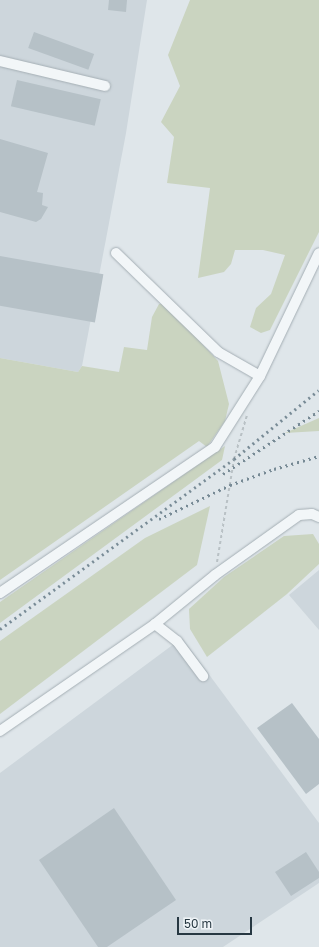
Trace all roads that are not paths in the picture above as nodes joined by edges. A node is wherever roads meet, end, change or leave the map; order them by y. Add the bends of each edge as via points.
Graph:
1 (0, 61) edge
2 (104, 86) dead end
3 (116, 253) dead end
4 (319, 254) edge
5 (260, 376) junction
6 (319, 517) edge
7 (0, 594) edge
8 (156, 624) junction
9 (203, 676) dead end
10 (0, 731) edge

1 - 2 lane
3 - 5 lane via 218,352
4 - 5 lane
5 - 7 lane via 215,447
6 - 8 lane via 312,514 299,515 215,575
8 - 9 lane via 177,641
8 - 10 lane

